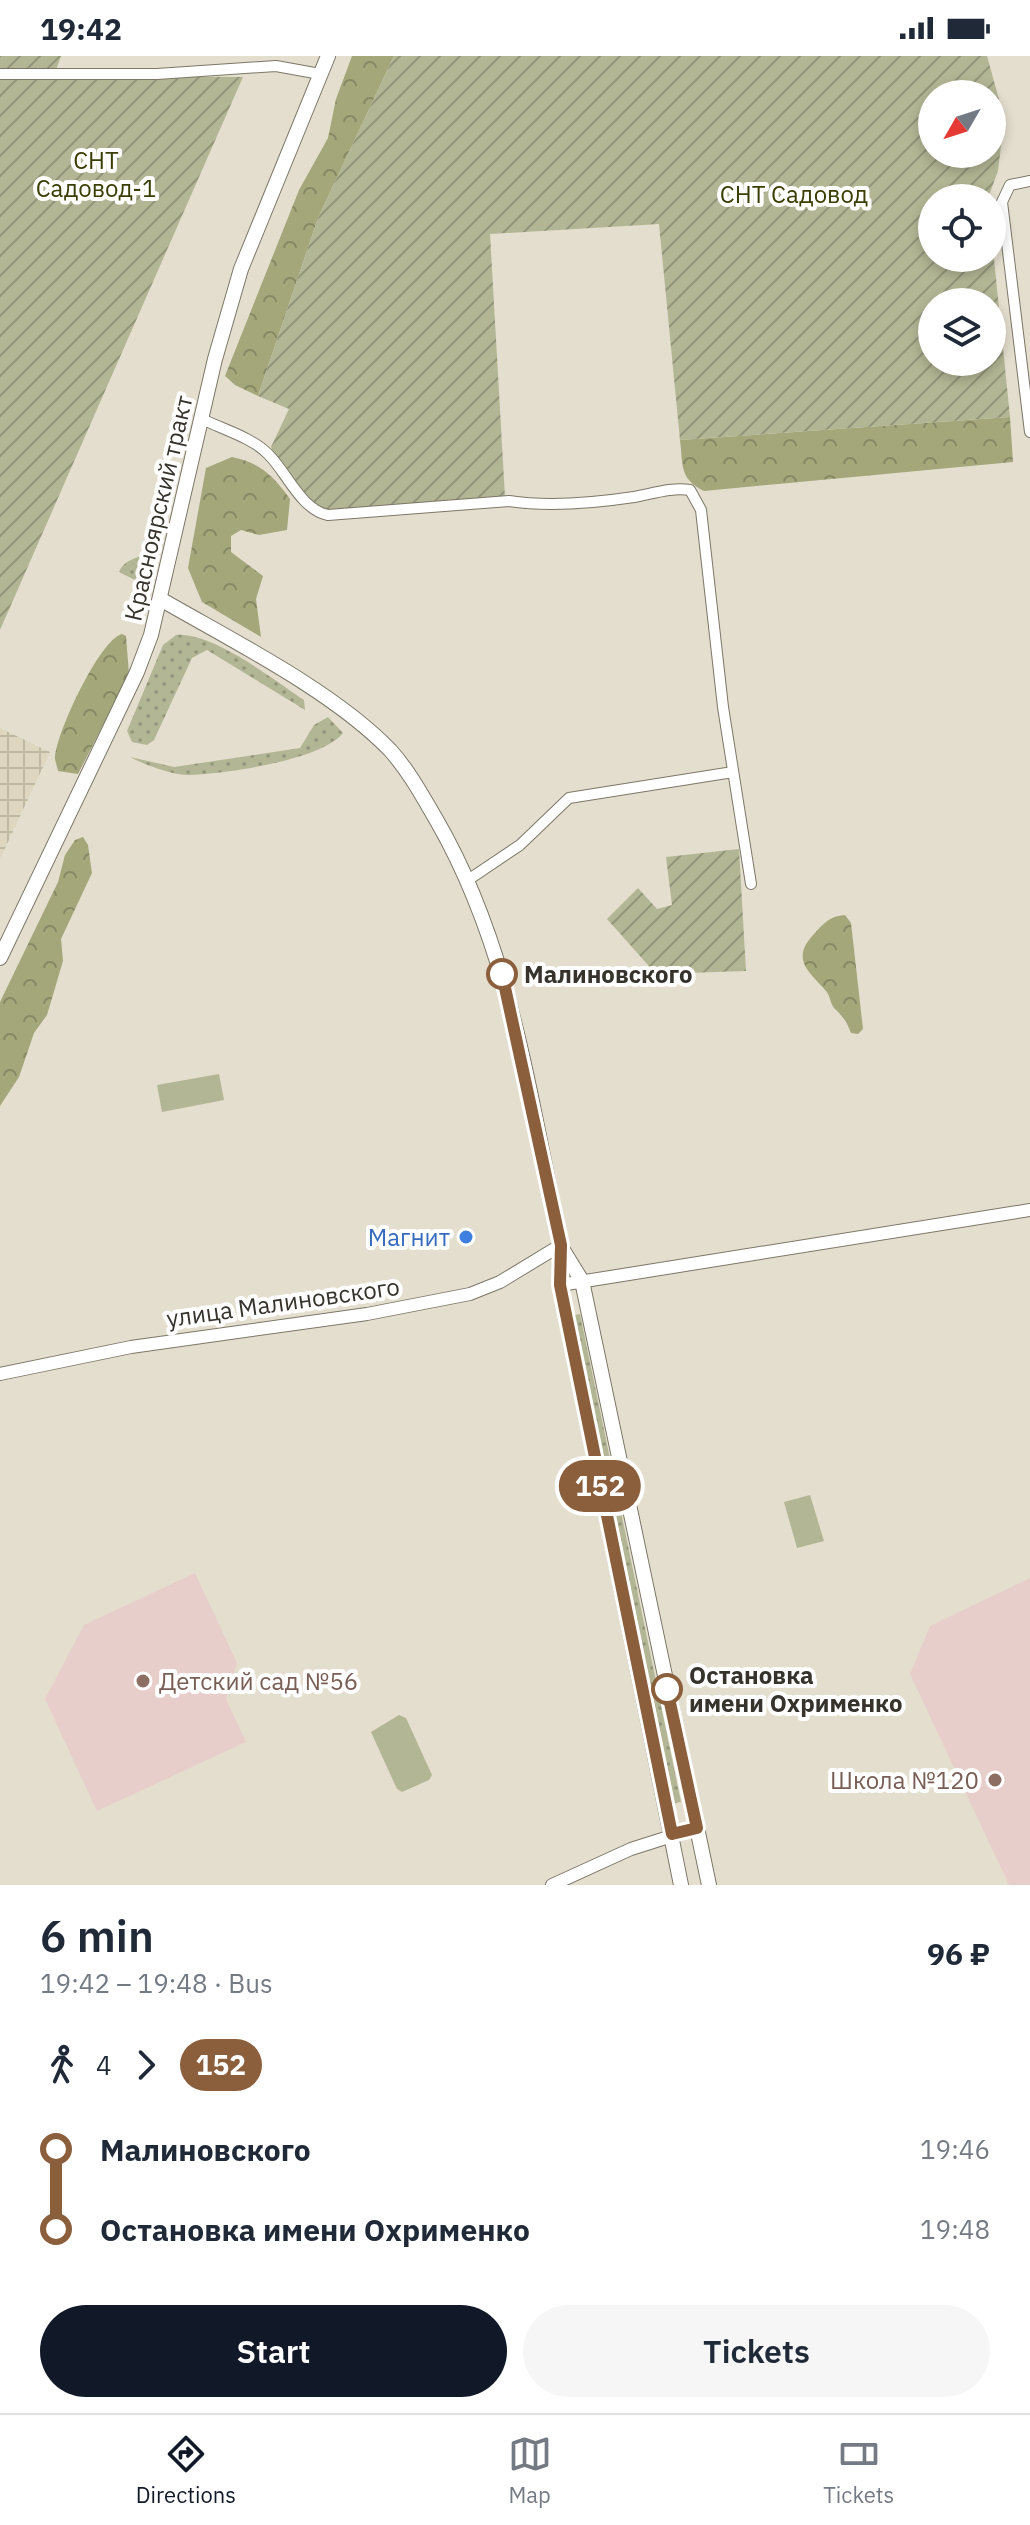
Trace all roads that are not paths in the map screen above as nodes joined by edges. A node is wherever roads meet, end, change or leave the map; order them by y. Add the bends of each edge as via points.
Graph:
1 (328, 56) edge
2 (0, 74) edge
3 (320, 74) junction
4 (1030, 181) edge
5 (202, 419) junction
6 (1030, 432) edge
7 (162, 600) junction
8 (733, 772) junction
9 (468, 880) junction
10 (751, 884) dead end
11 (0, 958) edge
12 (1030, 1210) edge
13 (561, 1246) junction
14 (582, 1281) junction
15 (560, 1285) junction
16 (0, 1374) edge
17 (697, 1828) junction
18 (672, 1834) junction
19 (552, 1885) edge
20 (681, 1885) edge
21 (709, 1885) edge

1 - 3 main road, Красноярский тракт
2 - 3 street via 157,74 276,66
3 - 5 main road, Красноярский тракт via 241,269
4 - 6 street via 1010,185 1002,202
5 - 7 main road, Красноярский тракт
5 - 8 street via 266,451 290,483 328,515 509,501 538,505 690,490 701,510
7 - 9 main road via 323,697 391,751 418,787
7 - 11 main road, Красноярский тракт via 137,672
8 - 9 street via 569,798 520,845
8 - 10 street
9 - 13 main road via 512,1007
12 - 14 street
13 - 14 main road
13 - 15 main road
13 - 16 street, улица Малиновского via 470,1294 131,1347
14 - 15 street
14 - 17 main road
15 - 18 main road
17 - 18 street
17 - 21 main road
18 - 19 street
18 - 20 main road

